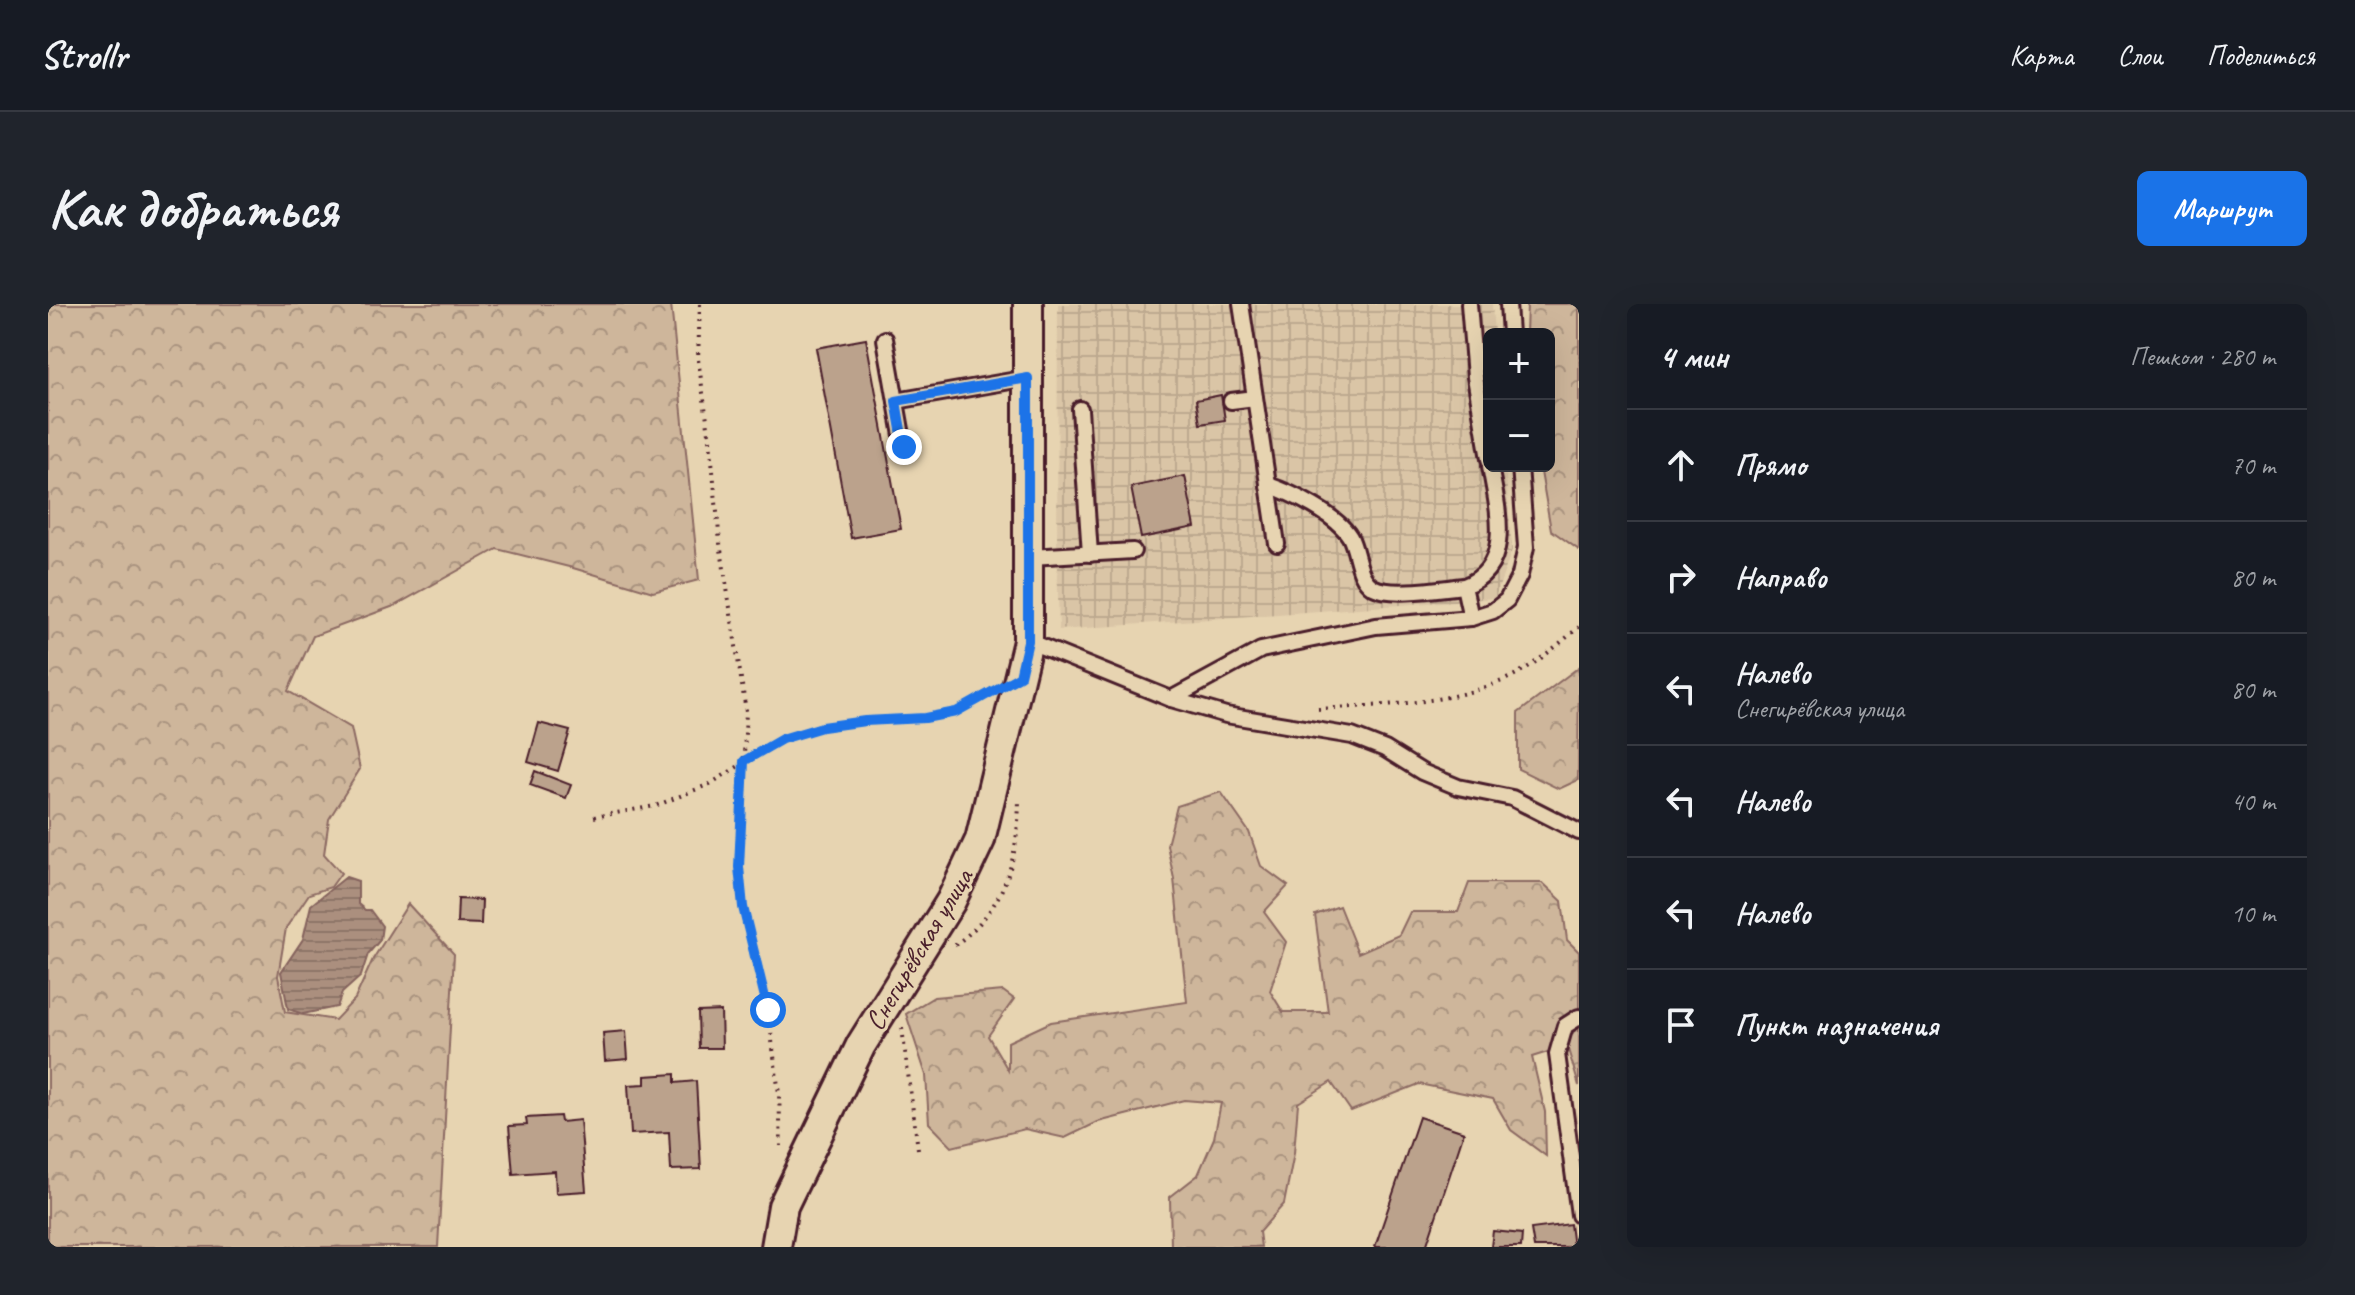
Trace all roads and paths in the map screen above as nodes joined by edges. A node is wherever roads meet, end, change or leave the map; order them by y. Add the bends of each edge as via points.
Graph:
1 (700, 304) edge
2 (1028, 304) edge
3 (1241, 304) edge
4 (1469, 304) edge
5 (1508, 304) edge
6 (1510, 328) edge
7 (885, 339) dead end
8 (1028, 378) junction
9 (1255, 398) junction
10 (896, 401) junction
11 (1231, 401) dead end
12 (1080, 409) dead end
13 (1483, 424) edge
14 (904, 447) dead end
15 (1491, 472) edge
16 (1520, 472) edge
17 (1268, 485) junction
18 (1277, 544) dead end
19 (1133, 551) dead end
20 (1090, 554) junction
21 (1030, 557) junction
22 (1464, 586) junction
23 (1471, 618) junction
24 (1579, 627) edge
25 (1028, 641) junction
26 (1020, 676) junction
27 (1171, 699) junction
28 (1316, 709) dead end
29 (744, 761) junction
30 (594, 817) dead end
31 (1579, 832) edge
32 (897, 987) junction
33 (1579, 1017) edge
34 (918, 1149) dead end
35 (781, 1150) dead end
36 (1579, 1215) edge
37 (776, 1247) edge

1 - 29 path via 698,359 746,711
2 - 8 street, Снегирёвская улица
3 - 9 lane
4 - 13 lane
5 - 6 lane
7 - 10 lane
8 - 10 lane
8 - 21 street, Снегирёвская улица
9 - 11 lane
9 - 17 lane
10 - 14 lane
12 - 20 lane
15 - 22 lane via 1498,548 1486,573
16 - 23 lane via 1526,547 1520,575 1507,600
17 - 18 lane
17 - 22 lane via 1335,520 1352,540 1373,587 1395,591
19 - 20 lane
20 - 21 lane
21 - 25 street, Снегирёвская улица
22 - 23 lane
23 - 27 lane via 1376,626 1261,650
24 - 28 path via 1533,663 1473,691 1421,703
25 - 26 street, Снегирёвская улица
25 - 27 lane
26 - 29 path via 956,712 822,727 782,739
26 - 32 street, Снегирёвская улица via 980,840 951,901
27 - 31 lane via 1226,715 1352,736 1422,772 1458,787 1512,798
29 - 30 path via 710,784 668,801
29 - 35 path via 740,880 768,1010
32 - 34 path
32 - 37 street, Снегирёвская улица via 861,1045 783,1206
33 - 36 lane via 1565,1026 1557,1054

